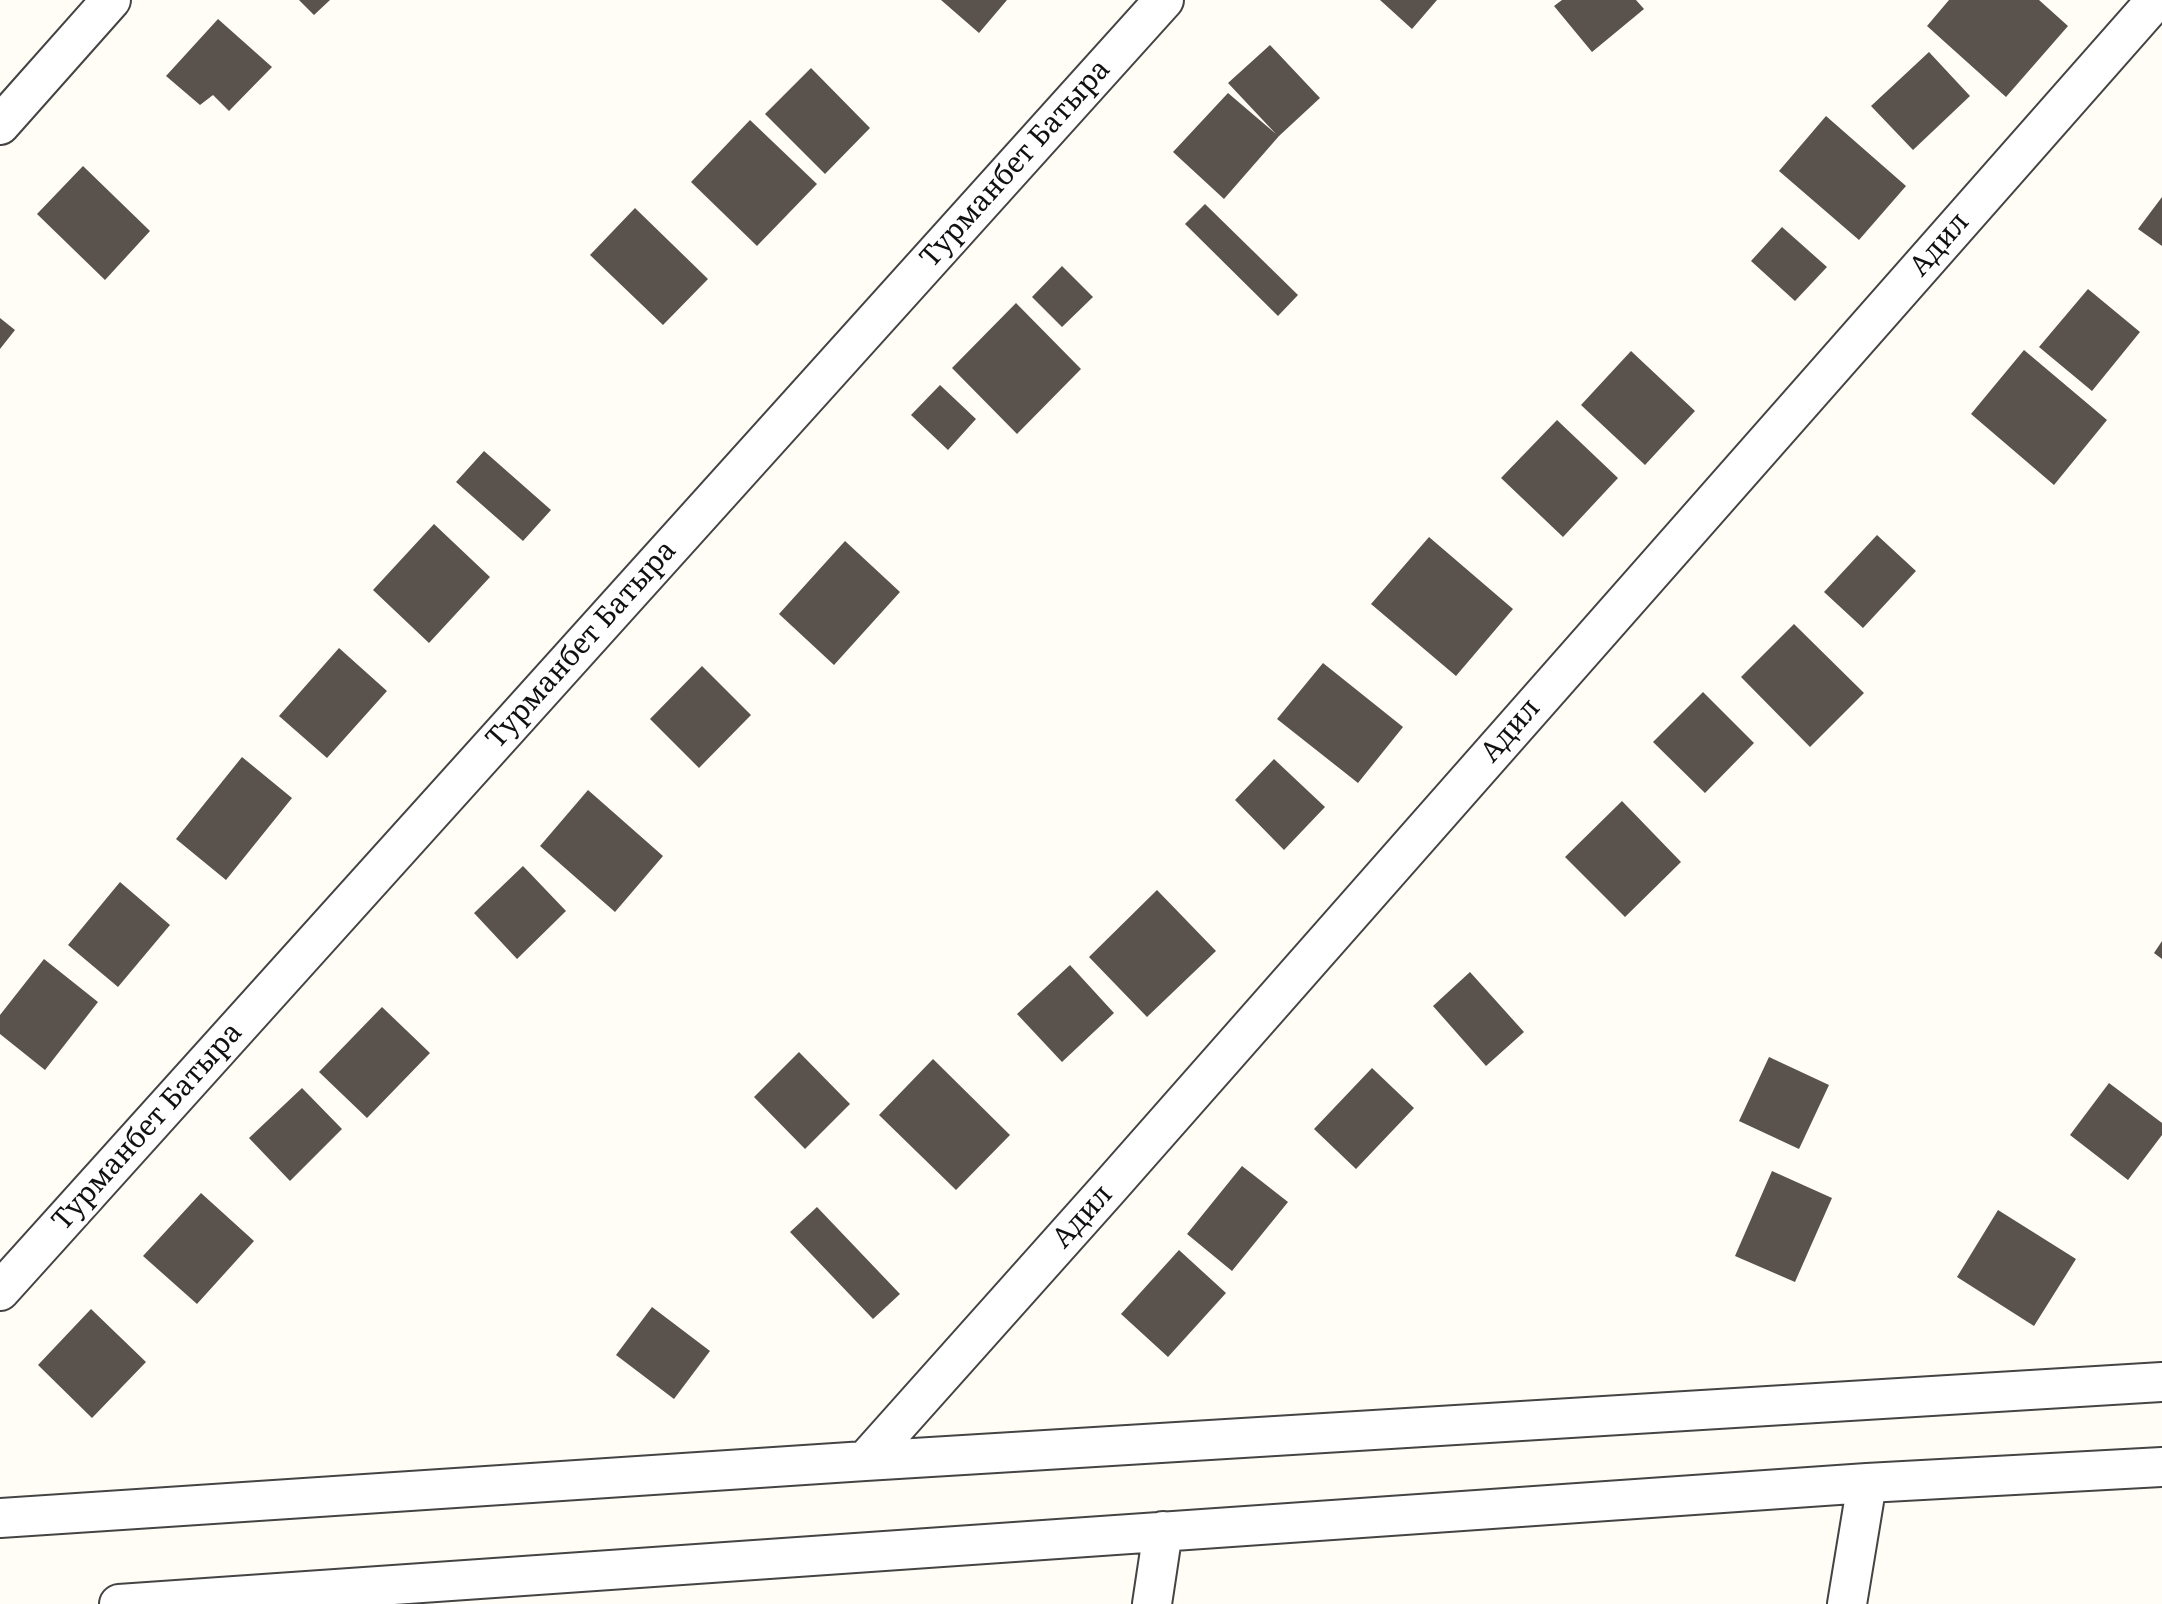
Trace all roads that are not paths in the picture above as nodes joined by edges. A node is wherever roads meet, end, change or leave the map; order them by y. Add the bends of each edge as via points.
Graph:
1 (111, 0) edge
2 (1164, 0) edge
3 (2156, 0) edge
4 (0, 125) edge
5 (0, 1291) edge
6 (2162, 1382) edge
7 (865, 1461) junction
8 (2162, 1467) edge
9 (1867, 1483) junction
10 (0, 1518) edge
11 (1163, 1531) junction
12 (316, 1598) edge
13 (119, 1604) edge
14 (1152, 1604) edge
15 (1847, 1604) edge

1 - 4 street
2 - 5 street, Турманбет Батыра
3 - 7 street, Адил
6 - 7 street
7 - 10 street
8 - 9 street
9 - 11 street
9 - 15 street
11 - 12 street
11 - 14 street
12 - 13 street

